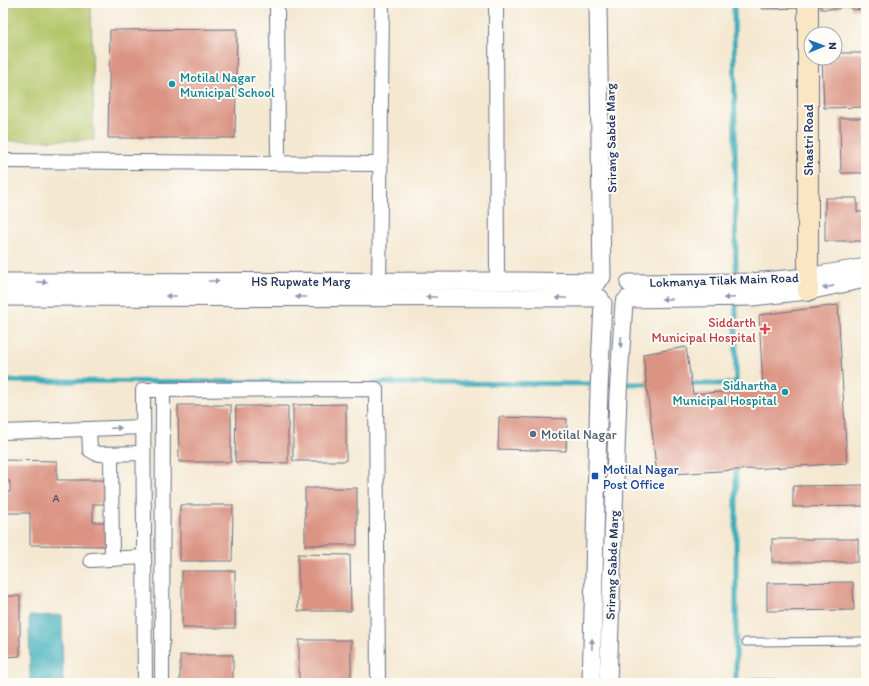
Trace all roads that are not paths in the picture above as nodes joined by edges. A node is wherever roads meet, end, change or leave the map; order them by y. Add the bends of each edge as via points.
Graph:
1 (277, 3) edge
2 (382, 3) edge
3 (496, 3) edge
4 (598, 3) edge
5 (610, 3) edge
6 (808, 3) edge
7 (3, 161) edge
8 (278, 163) junction
9 (380, 164) junction
10 (607, 225) junction
11 (866, 267) edge
12 (866, 280) edge
13 (497, 281) junction
14 (520, 281) junction
15 (3, 282) edge
16 (808, 284) junction
17 (603, 287) junction
18 (131, 289) junction
19 (379, 289) junction
20 (626, 295) junction
21 (3, 297) edge
22 (520, 298) junction
23 (163, 390) junction
24 (143, 427) junction
25 (598, 427) junction
26 (617, 427) junction
27 (89, 429) junction
28 (3, 432) edge
29 (143, 453) junction
30 (111, 454) junction
31 (163, 482) junction
32 (143, 483) junction
33 (596, 501) junction
34 (614, 502) junction
35 (144, 557) junction
36 (112, 559) junction
37 (91, 560) dead end
38 (145, 626) junction
39 (162, 626) junction
40 (866, 641) edge
41 (746, 642) dead end
42 (145, 683) edge
43 (162, 683) edge
44 (378, 683) edge
45 (591, 683) edge
46 (608, 683) edge

1 - 8 street
2 - 9 street
3 - 13 street
4 - 10 street
5 - 10 street, Srirang Sabde Marg
6 - 16 main road, Shastri Road
7 - 8 street
8 - 9 street
9 - 19 street
10 - 17 street, Srirang Sabde Marg
11 - 12 street
11 - 16 street, Lokmanya Tilak Main Road
12 -> 16 street, Lokmanya Tilak Main Road
13 - 14 street, HS Rupwate Marg
13 - 19 street, HS Rupwate Marg
14 - 17 street, HS Rupwate Marg
14 - 22 street
15 -> 18 street, HS Rupwate Marg
16 - 20 street, Lokmanya Tilak Main Road
17 - 20 street, Lokmanya Tilak Main Road via 613,306
17 - 20 street via 622,275
17 -> 22 street
17 - 25 street, Srirang Sabde Marg
18 - 19 street, HS Rupwate Marg
18 - 21 street
22 -> 19 street
20 -> 26 street, Srirang Sabde Marg
23 - 24 street via 142,390
23 - 31 street
23 - 44 street via 376,389
27 -> 24 street
24 - 29 street
25 - 26 street
25 - 33 street, Srirang Sabde Marg
26 - 34 street, Srirang Sabde Marg
27 - 28 street
27 - 30 street via 90,450 95,453
29 - 30 street
29 - 32 street
30 - 36 street
31 - 32 street
31 - 39 street
32 - 35 street
33 - 34 street
45 -> 33 street, Srirang Sabde Marg
34 - 46 street, Srirang Sabde Marg
35 - 36 street
35 - 38 street
36 - 37 street
38 - 39 street
38 - 42 street
39 - 43 street
40 - 41 lane

